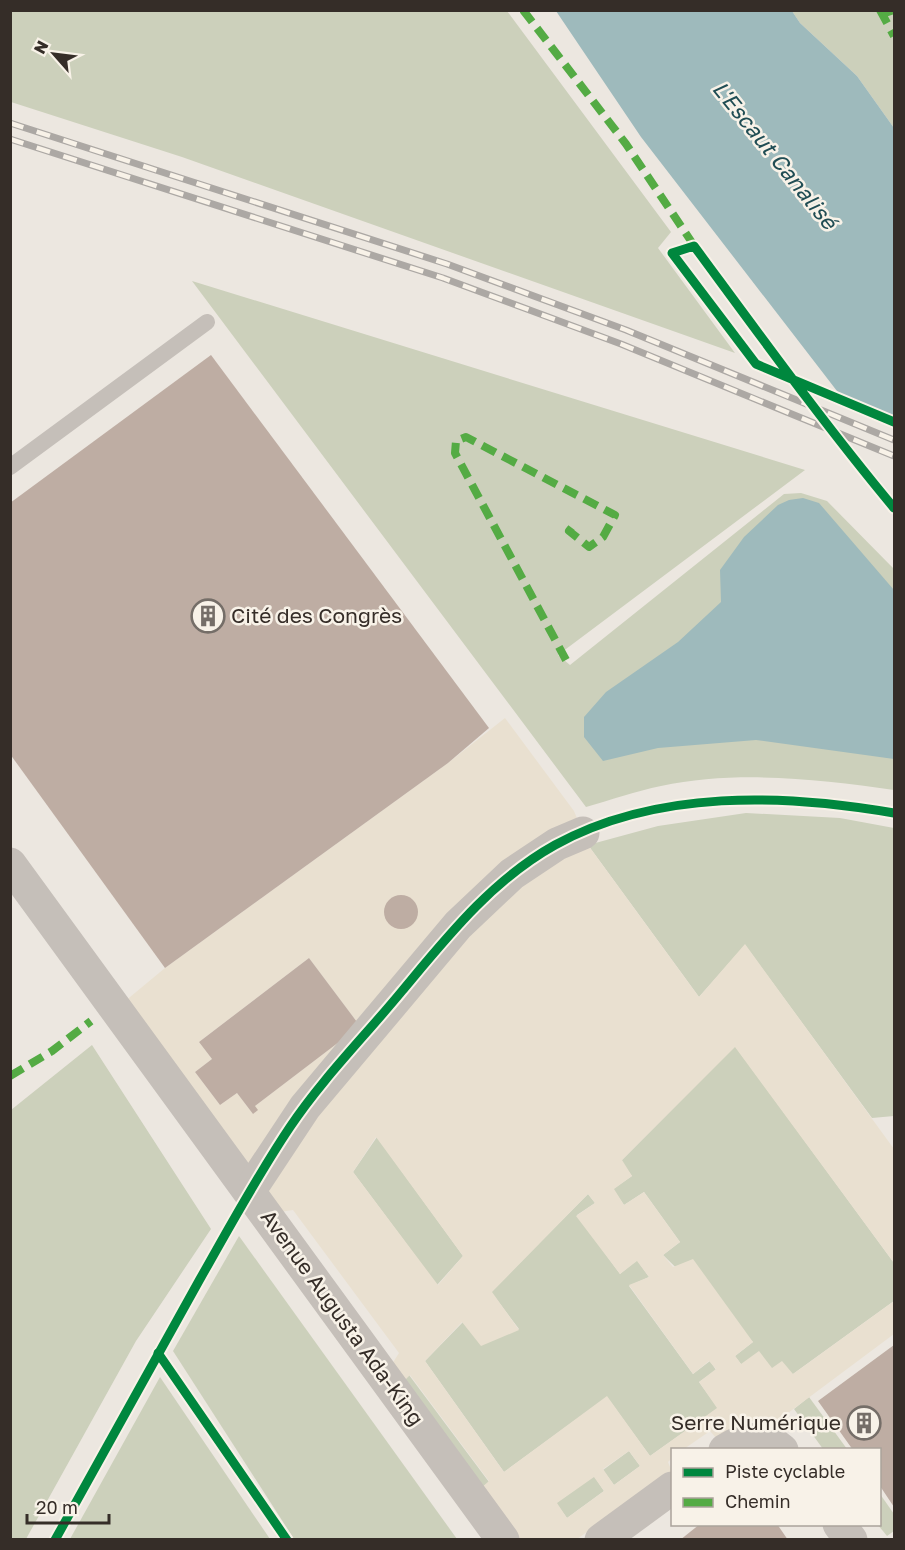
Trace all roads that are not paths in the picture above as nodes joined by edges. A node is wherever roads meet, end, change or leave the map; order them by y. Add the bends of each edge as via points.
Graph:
1 (207, 322) dead end
2 (10, 467) edge
3 (583, 833) dead end
4 (10, 864) edge
5 (256, 1181) dead end
6 (770, 1444) edge
7 (727, 1448) edge
8 (671, 1489) edge
9 (840, 1526) edge
10 (503, 1539) edge
11 (602, 1539) edge
12 (850, 1539) edge

1 - 2 lane
3 - 5 street via 557,844 512,874 458,925 305,1107
4 - 10 street, Avenue Augusta Ada-King
6 - 7 street via 738,1442
8 - 11 street
9 - 12 street

